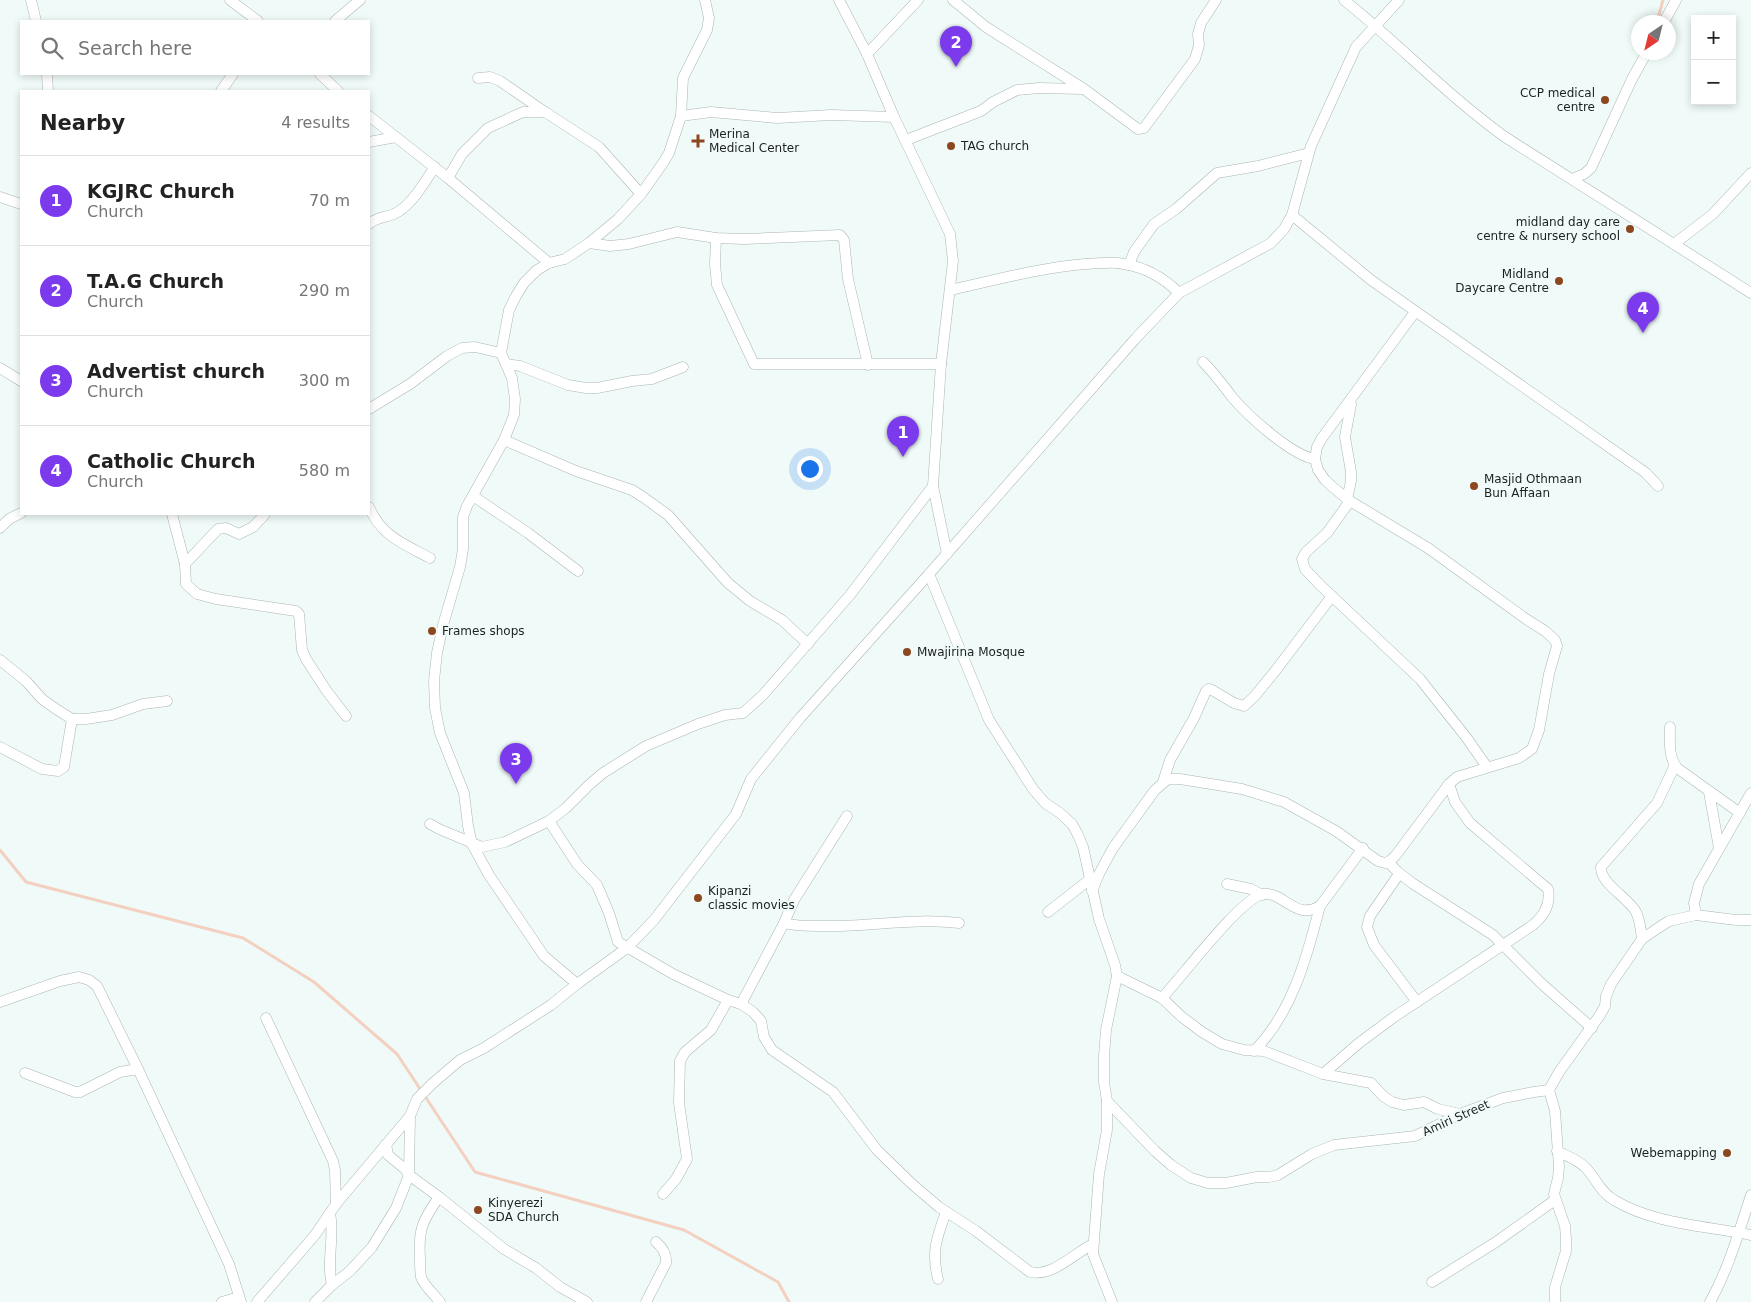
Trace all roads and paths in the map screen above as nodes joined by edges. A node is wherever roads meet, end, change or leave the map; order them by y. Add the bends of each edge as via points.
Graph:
1 (31, 0) edge
2 (230, 0) edge
3 (360, 0) edge
4 (705, 0) edge
5 (839, 0) edge
6 (918, 0) edge
7 (953, 0) edge
8 (1216, 0) edge
9 (1344, 0) edge
10 (1399, 0) edge
11 (1676, 0) edge
12 (1668, 15) edge
13 (36, 20) edge
14 (257, 20) edge
15 (336, 20) edge
16 (1375, 25) junction
17 (867, 54) junction
18 (1643, 60) edge
19 (47, 75) edge
20 (232, 75) edge
21 (321, 75) edge
22 (478, 78) dead end
23 (1084, 89) junction
24 (48, 90) edge
25 (222, 90) edge
26 (337, 90) edge
27 (545, 112) junction
28 (681, 116) junction
29 (370, 117) edge
30 (894, 117) junction
31 (396, 137) junction
32 (906, 140) junction
33 (370, 142) edge
34 (1309, 153) junction
35 (435, 167) junction
36 (1751, 174) edge
37 (448, 178) junction
38 (1572, 179) junction
39 (641, 194) junction
40 (0, 197) edge
41 (20, 204) edge
42 (1292, 215) junction
43 (370, 223) edge
44 (716, 238) junction
45 (589, 243) junction
46 (1674, 244) junction
47 (549, 263) junction
48 (1129, 265) junction
49 (950, 290) junction
50 (1179, 293) junction
51 (1751, 293) edge
52 (1415, 312) junction
53 (501, 352) junction
54 (1203, 362) dead end
55 (506, 364) junction
56 (941, 364) junction
57 (868, 365) junction
58 (683, 367) dead end
59 (0, 368) edge
60 (20, 381) edge
61 (1352, 398) junction
62 (370, 408) edge
63 (504, 440) junction
64 (1314, 459) junction
65 (933, 486) junction
66 (1658, 486) dead end
67 (473, 496) junction
68 (1349, 500) junction
69 (370, 510) edge
70 (0, 514) edge
71 (20, 514) edge
72 (172, 515) edge
73 (264, 515) edge
74 (9, 520) junction
75 (0, 528) edge
76 (947, 554) junction
77 (430, 558) dead end
78 (185, 564) junction
79 (578, 571) dead end
80 (929, 574) junction
81 (1332, 596) junction
82 (808, 644) junction
83 (0, 660) edge
84 (167, 701) dead end
85 (346, 716) dead end
86 (72, 719) junction
87 (1670, 727) dead end
88 (0, 747) edge
89 (1674, 765) junction
90 (1487, 767) junction
91 (1162, 782) junction
92 (1449, 784) junction
93 (1709, 792) junction
94 (1751, 792) edge
95 (1740, 813) junction
96 (847, 816) dead end
97 (549, 820) junction
98 (430, 824) dead end
99 (472, 844) junction
100 (1363, 848) junction
101 (1719, 848) junction
102 (1390, 861) junction
103 (1399, 874) junction
104 (1089, 880) junction
105 (1227, 884) dead end
106 (1092, 891) junction
107 (1262, 895) junction
108 (1320, 906) junction
109 (1048, 912) dead end
110 (1696, 915) junction
111 (1751, 920) edge
112 (784, 923) junction
113 (959, 923) dead end
114 (1642, 939) junction
115 (1503, 945) junction
116 (627, 948) junction
117 (1117, 976) junction
118 (577, 984) junction
119 (1162, 998) junction
120 (728, 1000) junction
121 (0, 1002) edge
122 (1417, 1002) junction
123 (741, 1004) junction
124 (266, 1018) dead end
125 (1592, 1028) junction
126 (1254, 1051) junction
127 (138, 1069) junction
128 (24, 1073) dead end
129 (1323, 1074) junction
130 (1550, 1090) junction
131 (1107, 1101) junction
132 (1460, 1114) junction
133 (410, 1116) junction
134 (386, 1144) junction
135 (1557, 1150) junction
136 (409, 1175) junction
137 (663, 1194) dead end
138 (1751, 1195) edge
139 (439, 1197) junction
140 (1554, 1200) junction
141 (336, 1204) junction
142 (946, 1212) junction
143 (330, 1213) junction
144 (1740, 1233) junction
145 (1751, 1235) edge
146 (656, 1242) dead end
147 (1093, 1244) junction
148 (938, 1279) dead end
149 (1432, 1282) dead end
150 (332, 1285) junction
151 (240, 1300) edge
152 (222, 1302) edge
153 (257, 1302) edge
154 (315, 1302) edge
155 (440, 1302) edge
156 (587, 1302) edge
157 (646, 1302) edge
158 (1112, 1302) edge
159 (1555, 1302) edge
160 (1710, 1302) edge

1 - 13 street
2 - 14 street
3 - 15 street
4 - 28 street via 709,18 707,30 683,78
5 - 17 street
6 - 17 street
7 - 23 street via 986,26
8 - 23 street via 1201,23 1195,59 1144,128 1138,129
9 - 16 street
10 - 16 street
11 - 12 street
16 - 34 street via 1356,47
16 - 38 street via 1474,114
17 - 30 street
18 - 38 street via 1591,168
19 - 24 street
20 - 25 street
21 - 26 street
22 - 27 street via 490,76 500,81
23 - 32 street via 1016,90 981,110
27 - 37 street via 523,112 488,128 462,154
27 - 39 street via 599,147
28 - 30 street via 711,112 777,118 831,115
28 - 39 street via 669,153
29 - 31 street
30 - 32 street
31 - 33 street
31 - 35 street
32 - 49 street via 950,234 953,261
34 - 42 street
34 - 48 street via 1218,173 1154,224
35 - 37 street
35 - 43 street via 409,203 394,214
36 - 46 street via 1713,214
37 - 47 street
38 - 46 street
39 - 45 street
40 - 41 street
42 - 50 street via 1271,243
42 - 52 street
44 - 45 street via 677,232 629,244
44 - 57 street via 717,285 754,364
44 - 57 street via 842,236 848,279
45 - 47 street via 564,259
46 - 51 street
47 - 53 street via 536,270 516,296 509,310
48 - 49 street via 1045,268
48 - 50 street via 1155,274
49 - 56 street
50 - 76 street
52 - 61 street
52 - 66 street via 1646,473
53 - 55 street
53 - 62 street via 462,348
54 - 64 street via 1255,420 1294,451
55 - 58 street via 586,388 652,380
55 - 63 street via 515,399 514,415
56 - 57 street
56 - 65 street
59 - 60 street
61 - 64 street via 1320,443
61 - 68 street via 1345,437 1351,472
63 - 67 street
63 - 82 street via 643,496 668,515 728,583 782,620
64 - 68 street via 1325,480
65 - 76 street
65 - 82 street via 850,595
67 - 79 street
67 - 99 street via 463,517 464,549 443,625 434,681 440,733 464,792
68 - 81 street via 1327,533 1302,559 1305,569
68 - 90 street via 1428,548 1555,640 1557,646 1532,749 1519,758
69 - 77 street via 383,530
70 - 74 street
71 - 74 street
72 - 78 street
73 - 78 street via 253,527 239,534 226,528 218,529
74 - 75 street
76 - 80 street
78 - 85 street via 186,584 197,594 296,611 306,659
80 - 104 street via 989,720 1033,789 1072,824 1083,847
80 - 116 street via 764,762 751,779 736,814 654,920
81 - 90 street via 1420,679
81 - 91 street via 1244,706 1212,690 1206,691
82 - 97 street via 743,713 698,724 638,750 603,773
83 - 86 street via 42,699
84 - 86 street via 143,704 112,715
86 - 88 street via 64,767 58,771 42,769
87 - 89 street
89 - 93 street
89 - 114 street via 1657,803 1601,867 1606,881 1637,914
90 - 92 street via 1457,777
91 - 100 street via 1174,779 1233,788 1284,802
91 - 106 street via 1112,848
92 - 102 street
92 - 115 street via 1455,802 1470,823 1548,889 1550,897 1540,919
93 - 95 street
93 - 101 street
94 - 95 street
95 - 101 street
96 - 112 street via 794,900
97 - 99 street via 505,842 482,847
97 - 116 street via 577,864 597,885 618,942
98 - 99 street
99 - 118 street via 544,956
100 - 102 street via 1378,861
100 - 108 street
101 - 110 street via 1699,884 1694,903
102 - 103 street
103 - 115 street via 1474,922
103 - 122 street via 1370,916 1367,927 1374,946
104 - 106 street
104 - 109 street
105 - 107 street
106 - 117 street
107 - 108 street via 1272,895 1302,910
107 - 119 street via 1230,921
108 - 126 street via 1307,955 1286,1008
110 - 111 street
110 - 114 street via 1668,922
112 - 113 street via 844,926 915,921
112 - 123 street
114 - 125 street via 1611,984 1605,1006
115 - 122 street
115 - 125 street
116 - 118 street
116 - 120 street
117 - 119 street
117 - 131 street via 1106,1030 1104,1082
118 - 133 street via 551,1006 451,1066 418,1099
119 - 126 street via 1182,1017 1222,1044
120 - 123 street
120 - 137 street via 711,1030 685,1052 680,1061 679,1103 687,1159
121 - 127 street via 60,981 79,977 89,980 96,986
122 - 129 street via 1359,1043
123 - 142 street via 758,1017 772,1050 833,1092 877,1150
124 - 141 street via 333,1161
125 - 130 street via 1559,1072
126 - 129 street via 1264,1051
127 - 128 street via 120,1072 80,1092
127 - 151 street via 229,1264
129 - 132 street via 1371,1083 1392,1102 1404,1105 1424,1102
130 - 132 street, Amiri Street via 1503,1098
130 - 135 street
131 - 132 street, Amiri Street via 1171,1165 1191,1178 1208,1183 1278,1175 1334,1145 1415,1136
131 - 147 street via 1107,1130 1099,1174
133 - 134 street
133 - 136 street
134 - 136 street via 388,1155
134 - 141 street
135 - 140 street via 1559,1167
135 - 144 street via 1585,1167 1603,1191 1620,1204 1656,1217
136 - 139 street
136 - 150 street via 396,1208 372,1246 350,1271
138 - 144 street
139 - 155 street via 424,1218 419,1245 421,1276
139 - 156 street via 504,1249
140 - 149 street via 1496,1242
140 - 159 street via 1565,1226 1566,1250 1555,1287
141 - 143 street
142 - 147 street via 1030,1272 1038,1274 1050,1271
142 - 148 street via 934,1246
143 - 150 street
143 - 153 street
144 - 145 street
144 - 160 street
146 - 157 street via 667,1258
147 - 158 street via 1093,1254
150 - 154 street
151 - 152 street

